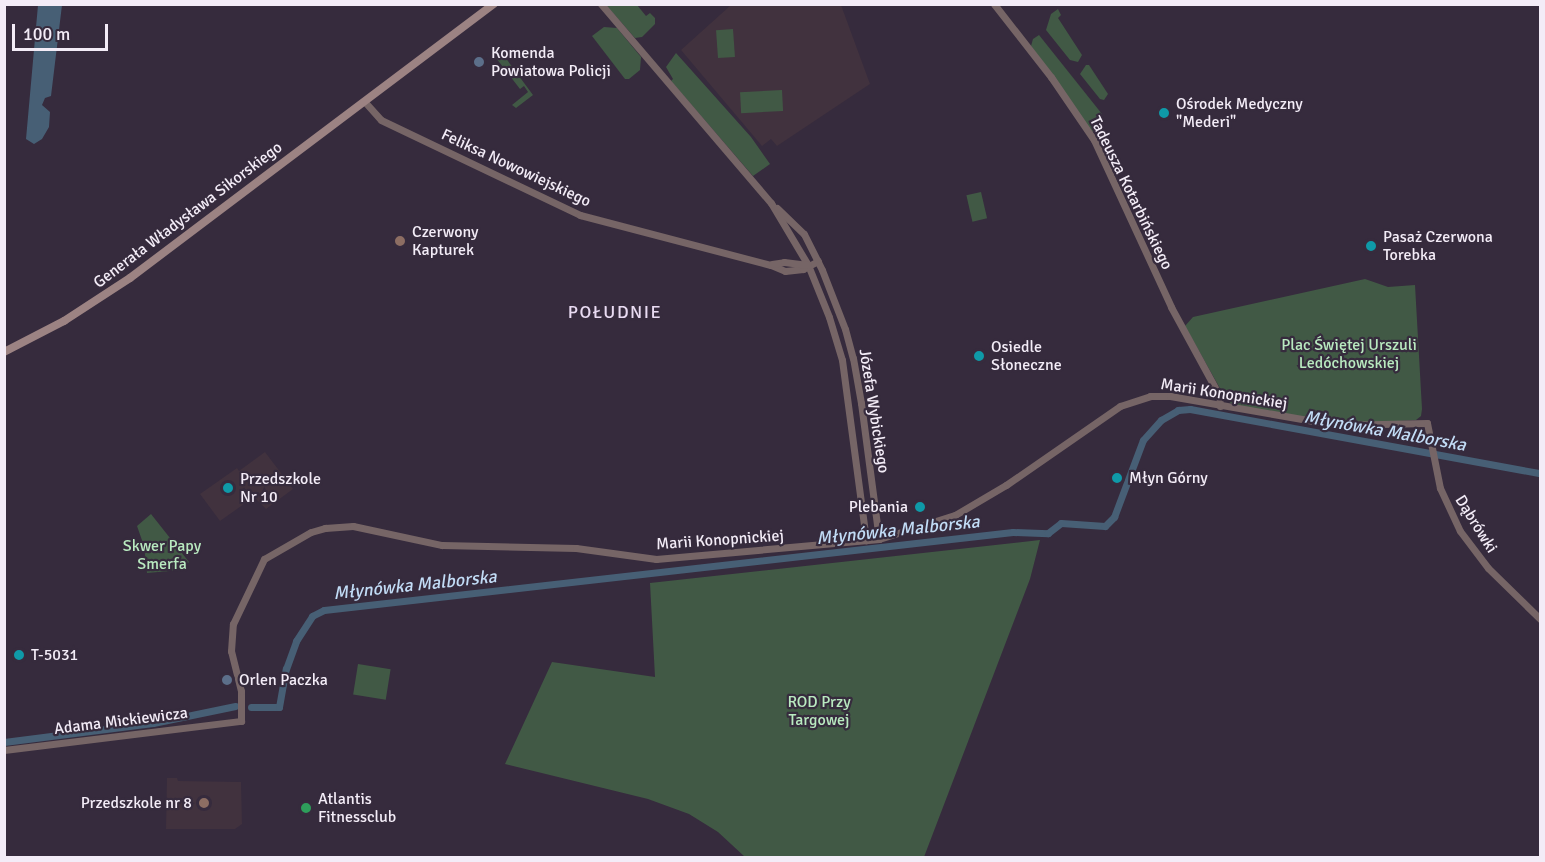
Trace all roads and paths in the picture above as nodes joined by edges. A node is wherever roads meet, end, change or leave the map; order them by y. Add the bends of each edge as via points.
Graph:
1 (494, 4) edge
2 (601, 4) edge
3 (994, 4) edge
4 (364, 101) junction
5 (771, 203) junction
6 (818, 261) junction
7 (808, 265) junction
8 (24, 344) junction
9 (4, 352) edge
10 (4, 358) edge
11 (1221, 406) junction
12 (1427, 423) joint
13 (879, 538) junction
14 (866, 540) junction
15 (1540, 618) edge
16 (241, 721) joint
17 (4, 750) edge

1 - 4 main road, Generała Władysława Sikorskiego
2 - 5 street, Józefa Wybickiego
3 - 11 street, Tadeusza Kotarbińskiego via 1052,77 1094,141 1176,318 1219,394
4 - 7 street, Feliksa Nowowiejskiego via 381,120 580,215 794,272
4 - 8 main road, Generała Władysława Sikorskiego via 130,278
5 - 6 street, Józefa Wybickiego via 797,225
5 - 7 street, Józefa Wybickiego
6 - 7 street, Feliksa Nowowiejskiego
6 - 13 street, Józefa Wybickiego via 854,358
7 - 14 street, Józefa Wybickiego via 830,317 842,360
8 - 9 main road, Generała Władysława Sikorskiego
8 - 10 main road, Generała Władysława Sikorskiego
11 - 12 street, Marii Konopnickiej via 1346,426
11 - 13 street, Marii Konopnickiej via 1170,396 1150,396 1120,406 970,508 935,523
12 - 15 street, Dąbrówki via 1447,506 1467,542
13 - 14 street, Marii Konopnickiej
14 - 16 street, Marii Konopnickiej via 656,559 576,548 442,545 366,527 325,528 264,559 238,612 231,651 241,692
16 - 17 street, Adama Mickiewicza

